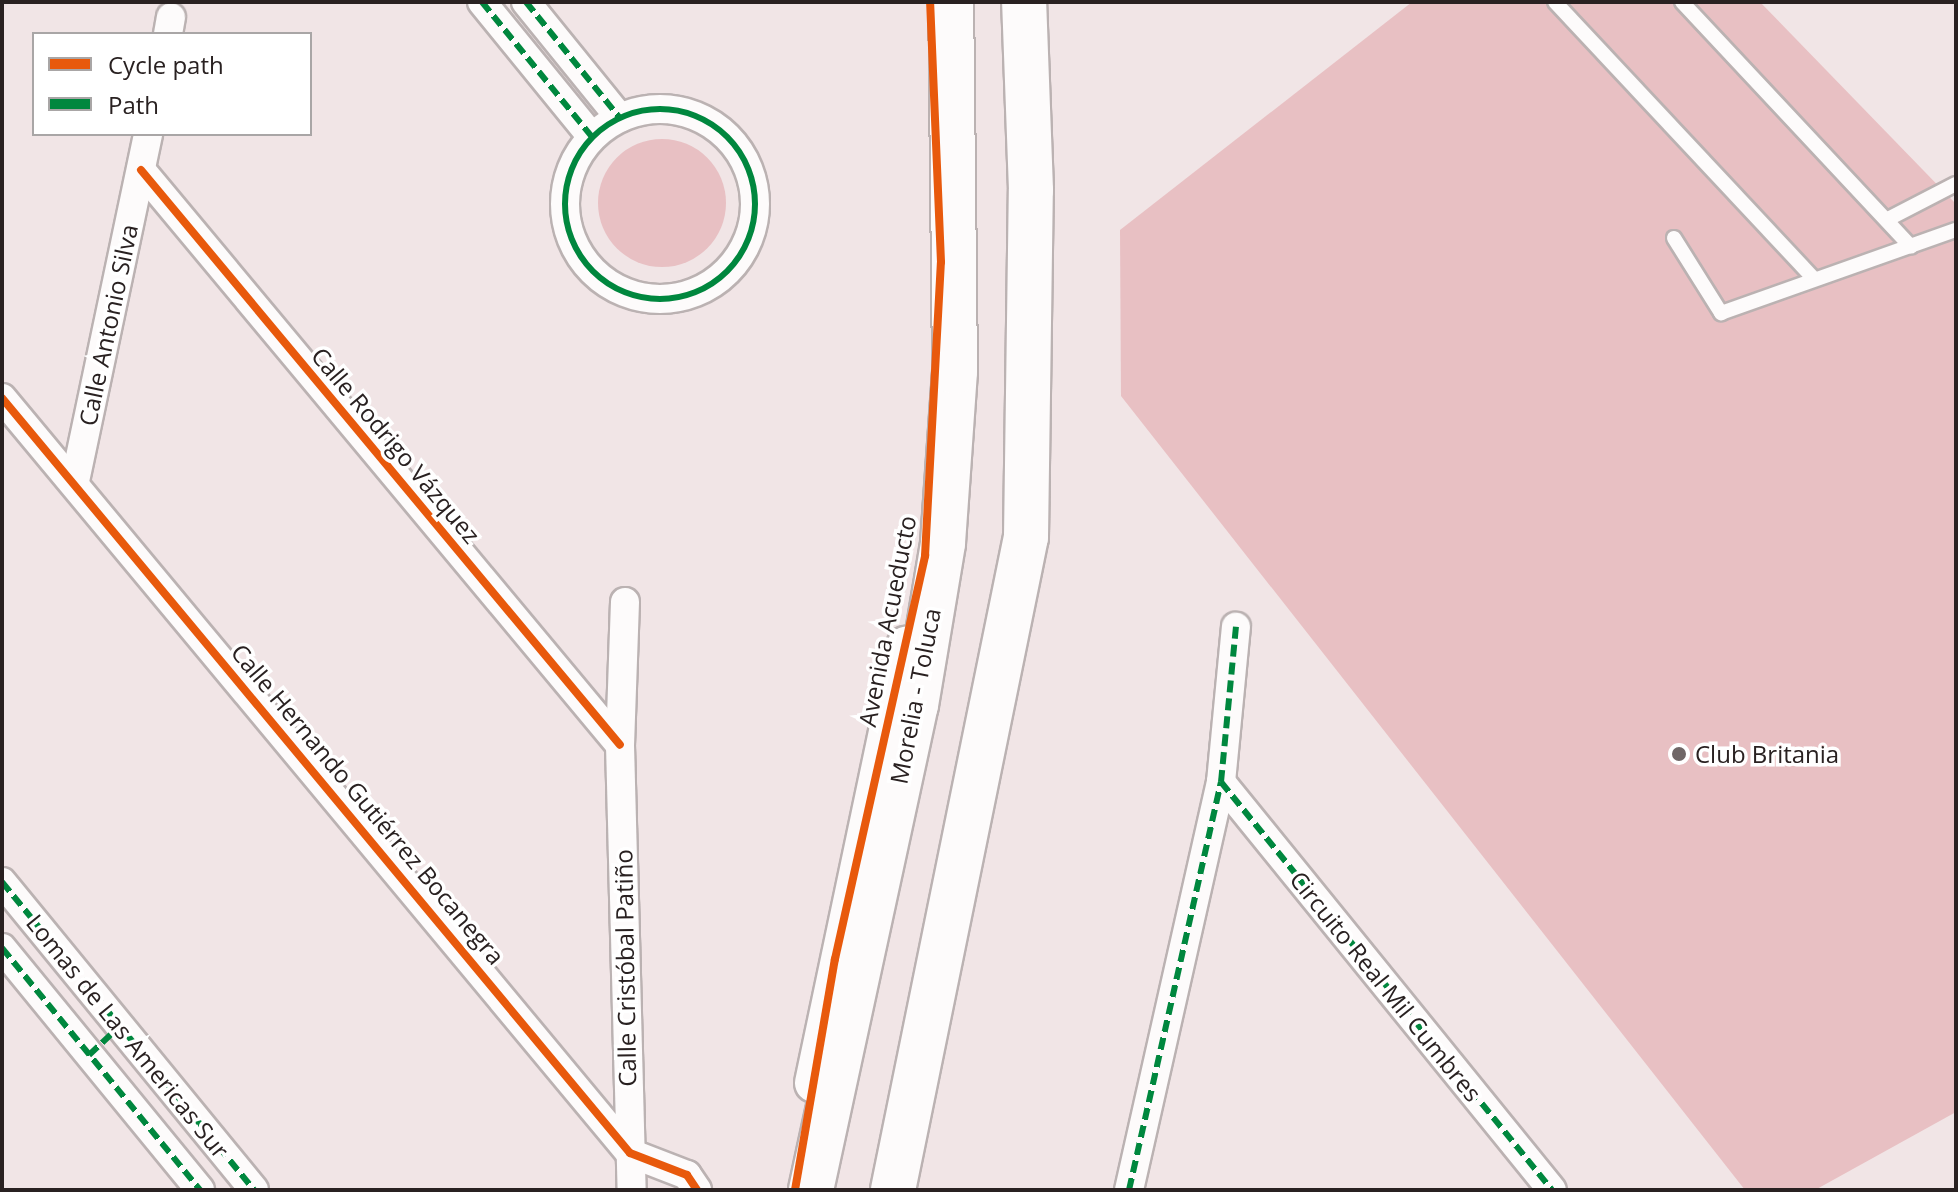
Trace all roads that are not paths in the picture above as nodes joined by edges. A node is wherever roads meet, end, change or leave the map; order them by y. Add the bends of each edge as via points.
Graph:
1 (482, 2) edge
2 (526, 2) edge
3 (930, 2) edge
4 (951, 2) edge
5 (1024, 2) edge
6 (1555, 2) edge
7 (1682, 2) edge
8 (620, 118) junction
9 (148, 136) edge
10 (592, 137) junction
11 (141, 170) junction
12 (1956, 184) edge
13 (1890, 218) junction
14 (1956, 230) edge
15 (1674, 238) dead end
16 (1911, 247) junction
17 (1813, 278) junction
18 (2, 398) edge
19 (75, 481) junction
20 (625, 602) dead end
21 (1236, 627) dead end
22 (620, 745) junction
23 (1221, 782) junction
24 (2, 882) edge
25 (2, 948) edge
26 (120, 1026) junction
27 (89, 1055) junction
28 (630, 1153) junction
29 (200, 1190) edge
30 (254, 1190) edge
31 (632, 1190) edge
32 (697, 1190) edge
33 (795, 1190) edge
34 (811, 1190) edge
35 (893, 1190) edge
36 (1129, 1190) edge
37 (1552, 1190) edge

1 - 10 street
2 - 8 street
3 - 33 street, Avenida Acueducto via 941,262 925,556 835,959
4 - 34 main road, Morelia - Toluca via 955,372 943,543 916,705
5 - 35 main road via 1031,190 1026,537
6 - 17 lane
7 - 13 lane
8 - 10 street
8 - 10 street via 652,109 685,112 715,126 748,170 755,213 747,246 728,272 701,292 669,300 636,297 605,283 582,259 568,229 565,196 574,164
9 - 11 street, Calle Antonio Silva
11 - 19 street, Calle Antonio Silva
11 - 22 street, Calle Rodrigo Vázquez
12 - 13 lane
13 - 16 lane
14 - 16 lane
15 - 17 lane via 1721,313
16 - 17 lane
18 - 19 street, Calle Hernando Gutiérrez Bocanegra
19 - 28 street, Calle Hernando Gutiérrez Bocanegra
20 - 22 street, Calle Cristóbal Patiño
21 - 23 street
22 - 28 street, Calle Cristóbal Patiño
23 - 36 street
23 - 37 street, Circuito Real Mil Cumbres
24 - 26 street, Lomas de Las Americas Sur
25 - 27 street, Lomas de Las Americas Sur
26 - 27 street
26 - 30 street, Lomas de Las Americas Sur
27 - 29 street, Lomas de Las Americas Sur
28 - 31 street, Calle Cristóbal Patiño
28 - 32 street via 687,1175

